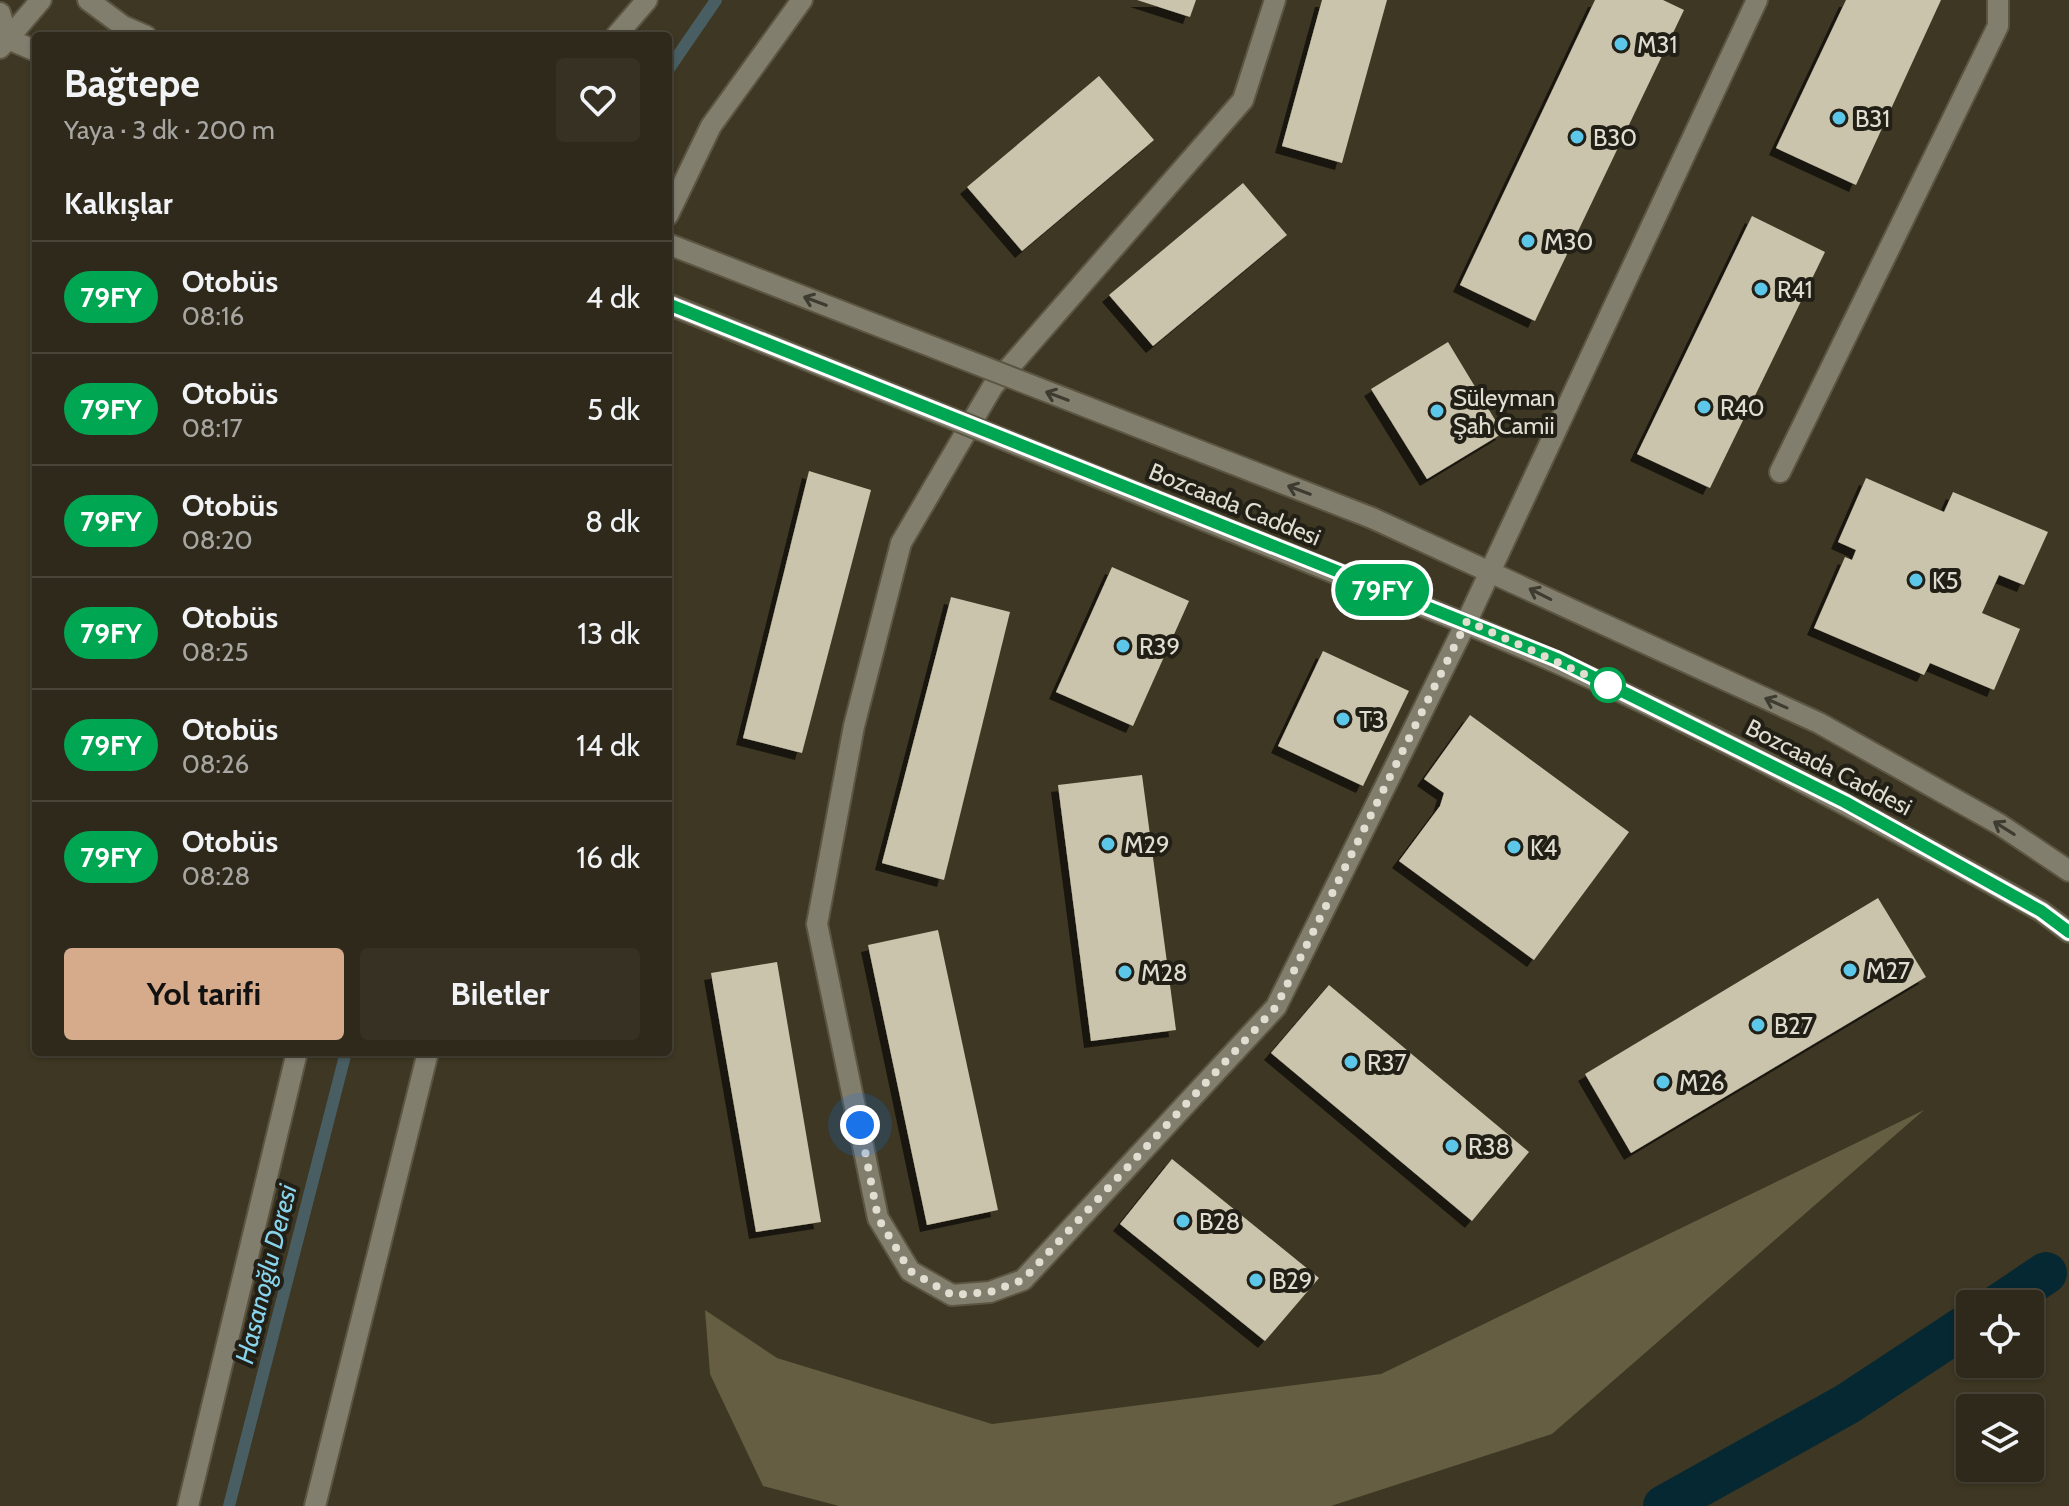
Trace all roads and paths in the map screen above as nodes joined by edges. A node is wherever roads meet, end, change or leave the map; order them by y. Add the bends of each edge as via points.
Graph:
1 (41, 0) edge
2 (88, 0) edge
3 (647, 0) edge
4 (802, 0) edge
5 (1275, 0) edge
6 (1757, 0) edge
7 (1998, 0) edge
8 (0, 13) edge
9 (137, 32) edge
10 (619, 32) edge
11 (4, 44) edge
12 (32, 50) edge
13 (672, 207) edge
14 (672, 246) edge
15 (672, 306) edge
16 (1780, 472) dead end
17 (1489, 569) junction
18 (1467, 621) junction
19 (2069, 871) edge
20 (2069, 932) edge
21 (296, 1056) edge
22 (427, 1056) edge
23 (188, 1506) edge
24 (315, 1506) edge

1 - 11 street
2 - 9 street
3 - 10 street
4 - 13 street via 711,126
5 - 18 street via 1243,100 993,386 901,543 854,726 817,924 878,1218 910,1271 952,1295 990,1292 1023,1280 1276,1007
6 - 17 street
7 - 16 street via 1998,26
8 - 11 street
11 - 12 street
17 -> 14 street, Bozcaada Caddesi, bridge via 1372,518
15 - 18 street, Bozcaada Caddesi, bridge via 1350,579
17 - 18 street
19 -> 17 street, Bozcaada Caddesi via 1999,824 1819,723
18 - 20 street, Bozcaada Caddesi via 1557,659 1845,802 2041,911
21 - 23 street
22 - 24 street

